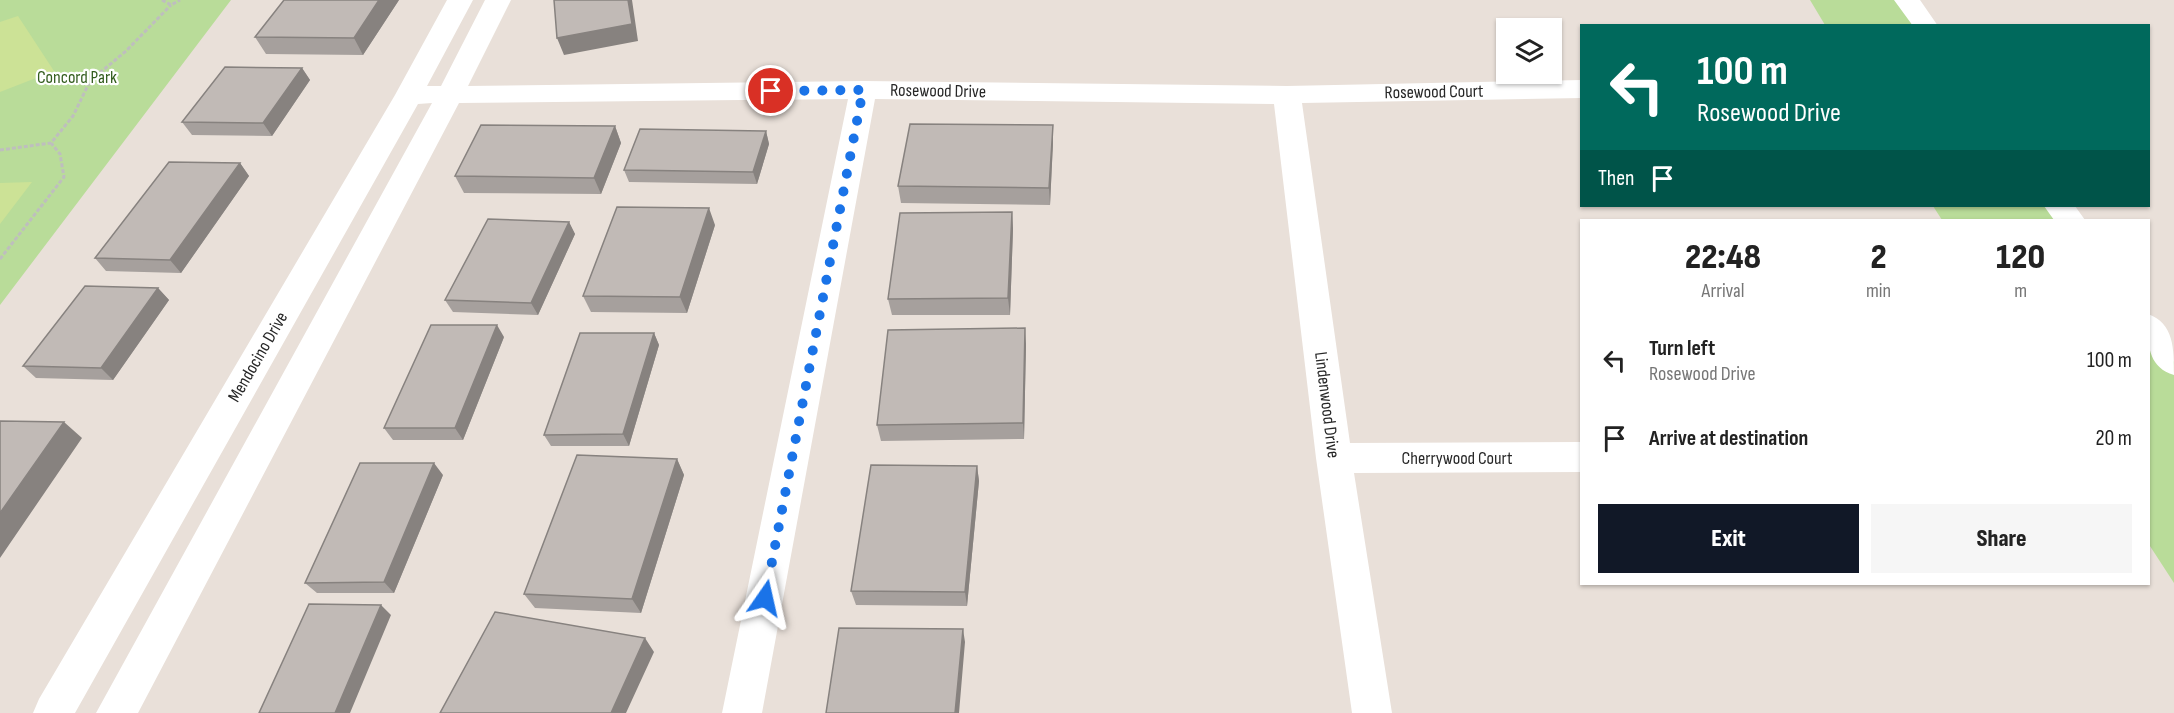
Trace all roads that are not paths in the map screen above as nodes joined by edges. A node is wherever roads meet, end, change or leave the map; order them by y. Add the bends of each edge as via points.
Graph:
1 (460, 0) edge
2 (498, 0) edge
3 (1907, 0) edge
4 (1925, 24) edge
5 (1580, 89) edge
6 (863, 90) junction
7 (409, 94) junction
8 (450, 95) junction
9 (1287, 95) junction
10 (2060, 207) edge
11 (2069, 219) edge
12 (2150, 329) edge
13 (2174, 362) edge
14 (1580, 457) edge
15 (1334, 458) junction
16 (53, 713) edge
17 (116, 713) edge
18 (742, 713) edge
19 (1372, 713) edge

1 - 7 street, Mendocino Drive
2 - 8 street
3 - 4 street
5 - 9 street, Rosewood Court
6 - 8 street, Rosewood Drive
6 - 9 street, Rosewood Drive
6 - 18 street
7 - 8 street, Rosewood Drive
7 - 16 street, Mendocino Drive
8 - 17 street
9 - 15 street, Lindenwood Drive
10 - 11 street
12 - 13 street
14 - 15 street, Cherrywood Court
15 - 19 street, Lindenwood Drive

